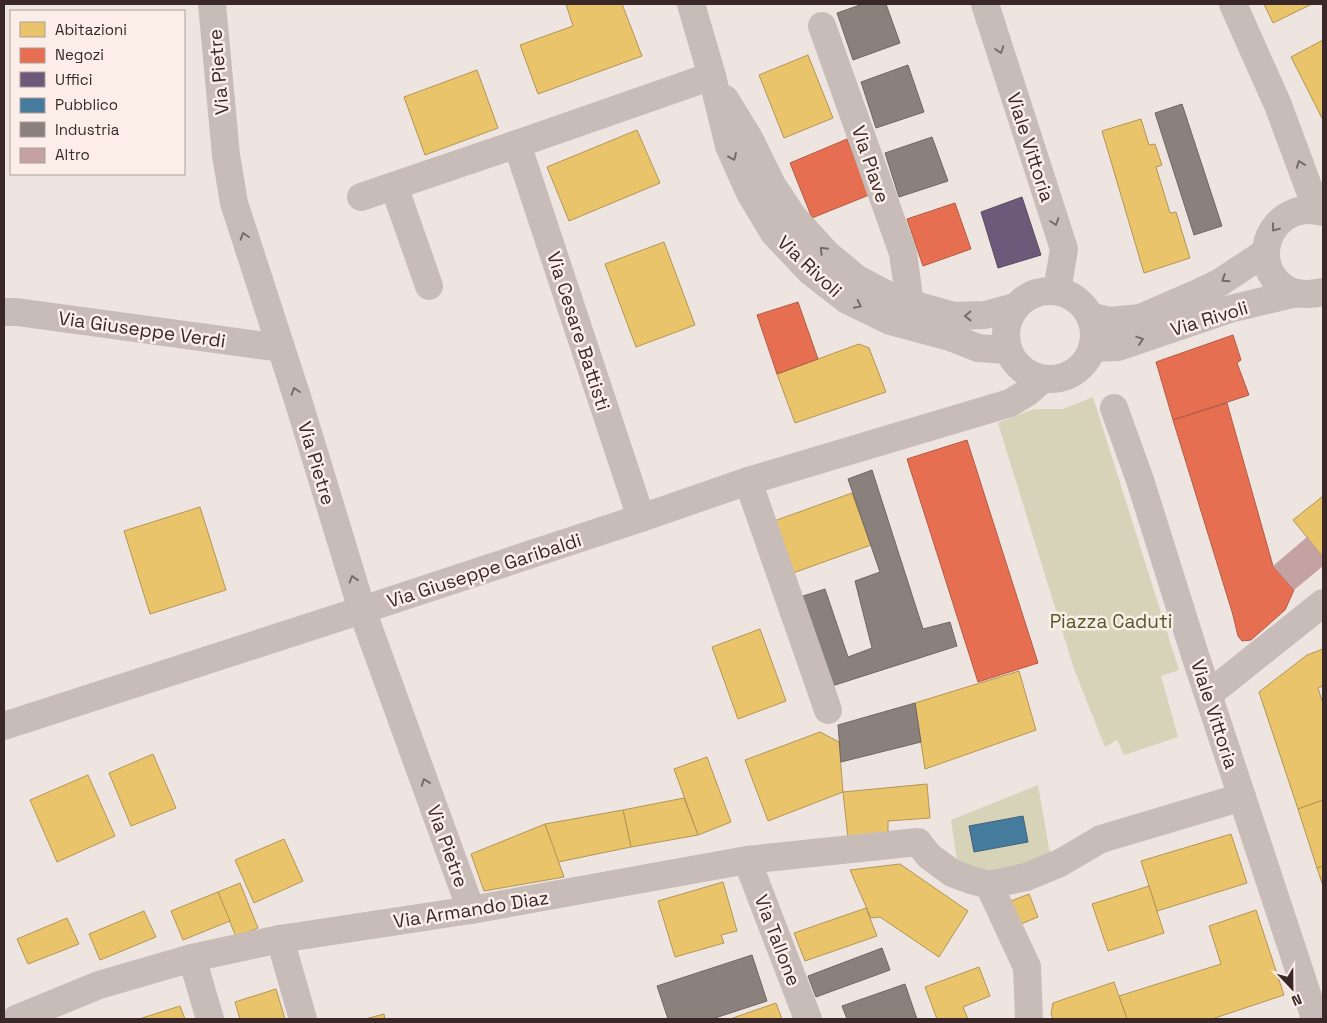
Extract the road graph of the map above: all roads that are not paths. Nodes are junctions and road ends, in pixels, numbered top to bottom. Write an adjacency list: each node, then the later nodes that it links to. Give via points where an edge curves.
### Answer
1 (212, 4): 19 (street, Via Pietre, one-way to 1, via 234,203 226,155)
2 (692, 4): 6 (street, Via Rivoli)
3 (985, 4): 13 (street, Viale Vittoria, one-way to 13, via 1064,249)
4 (1233, 4): 10 (street, one-way to 4)
5 (822, 26): 15 (street, Via Piave, via 902,253)
6 (712, 76): 7 (street); 15 (street, Via Rivoli, one-way to 6, via 856,278 827,254 794,218 772,185 749,138); 21 (street, Via Rivoli, one-way to 21, via 728,146 750,194 774,233 811,272 847,300 890,321 950,337)
7 (517, 144): 8 (street); 24 (street, Via Cesare Battisti)
8 (394, 186): 9 (street); 12 (street)
9 (361, 197)
10 (1320, 211): 11 (street, one-way to 11, via 1300,210 1285,216 1274,227)
11 (1266, 252): 14 (street, via 1268,267 1276,280 1286,289); 18 (street, Via Rivoli, one-way to 18, via 1218,283 1140,318 1109,321)
12 (429, 286)
13 (1057, 291): 16 (street, via 1038,292); 18 (street, via 1074,298)
14 (1310, 292): 20 (street, Via Rivoli, one-way to 14, via 1118,347 1230,309)
15 (910, 304): 16 (street, Via Rivoli, one-way to 15, via 985,315 954,316)
16 (1015, 307): 21 (street, via 1010,314 1005,339)
17 (4, 312): 19 (street, Via Giuseppe Verdi)
18 (1090, 316): 20 (street, via 1094,337)
19 (280, 348): 26 (street, Via Pietre, one-way to 19)
20 (1092, 348): 21 (street, via 1076,371 1056,379)
21 (1024, 366): 23 (street, Via Giuseppe Garibaldi, via 964,416)
22 (1114, 408): 27 (street, Viale Vittoria)
23 (748, 481): 24 (street, Via Giuseppe Garibaldi); 28 (street)
24 (641, 518): 26 (street, Via Giuseppe Garibaldi)
25 (1323, 603): 27 (street)
26 (362, 610): 29 (street, Via Giuseppe Garibaldi); 33 (street, Via Pietre, one-way to 26)
27 (1209, 694): 30 (street, Viale Vittoria)
28 (828, 710)
29 (4, 726)
30 (1242, 797): 32 (street, via 1101,839 1055,866 1026,877); 36 (street, Viale Vittoria)
31 (747, 860): 32 (street, Via Armando Diaz, via 918,842 929,856 952,872); 33 (street, Via Armando Diaz); 40 (street, Via Tallone)
32 (989, 885): 41 (street, via 1027,967)
33 (471, 910): 34 (street, Via Armando Diaz)
34 (280, 939): 35 (street, Via Armando Diaz); 39 (street)
35 (192, 958): 37 (street, Via Armando Diaz, via 99,985); 38 (street)
36 (1311, 1015)
37 (16, 1019)
38 (210, 1019)
39 (303, 1019)
40 (808, 1019)
41 (1030, 1019)

